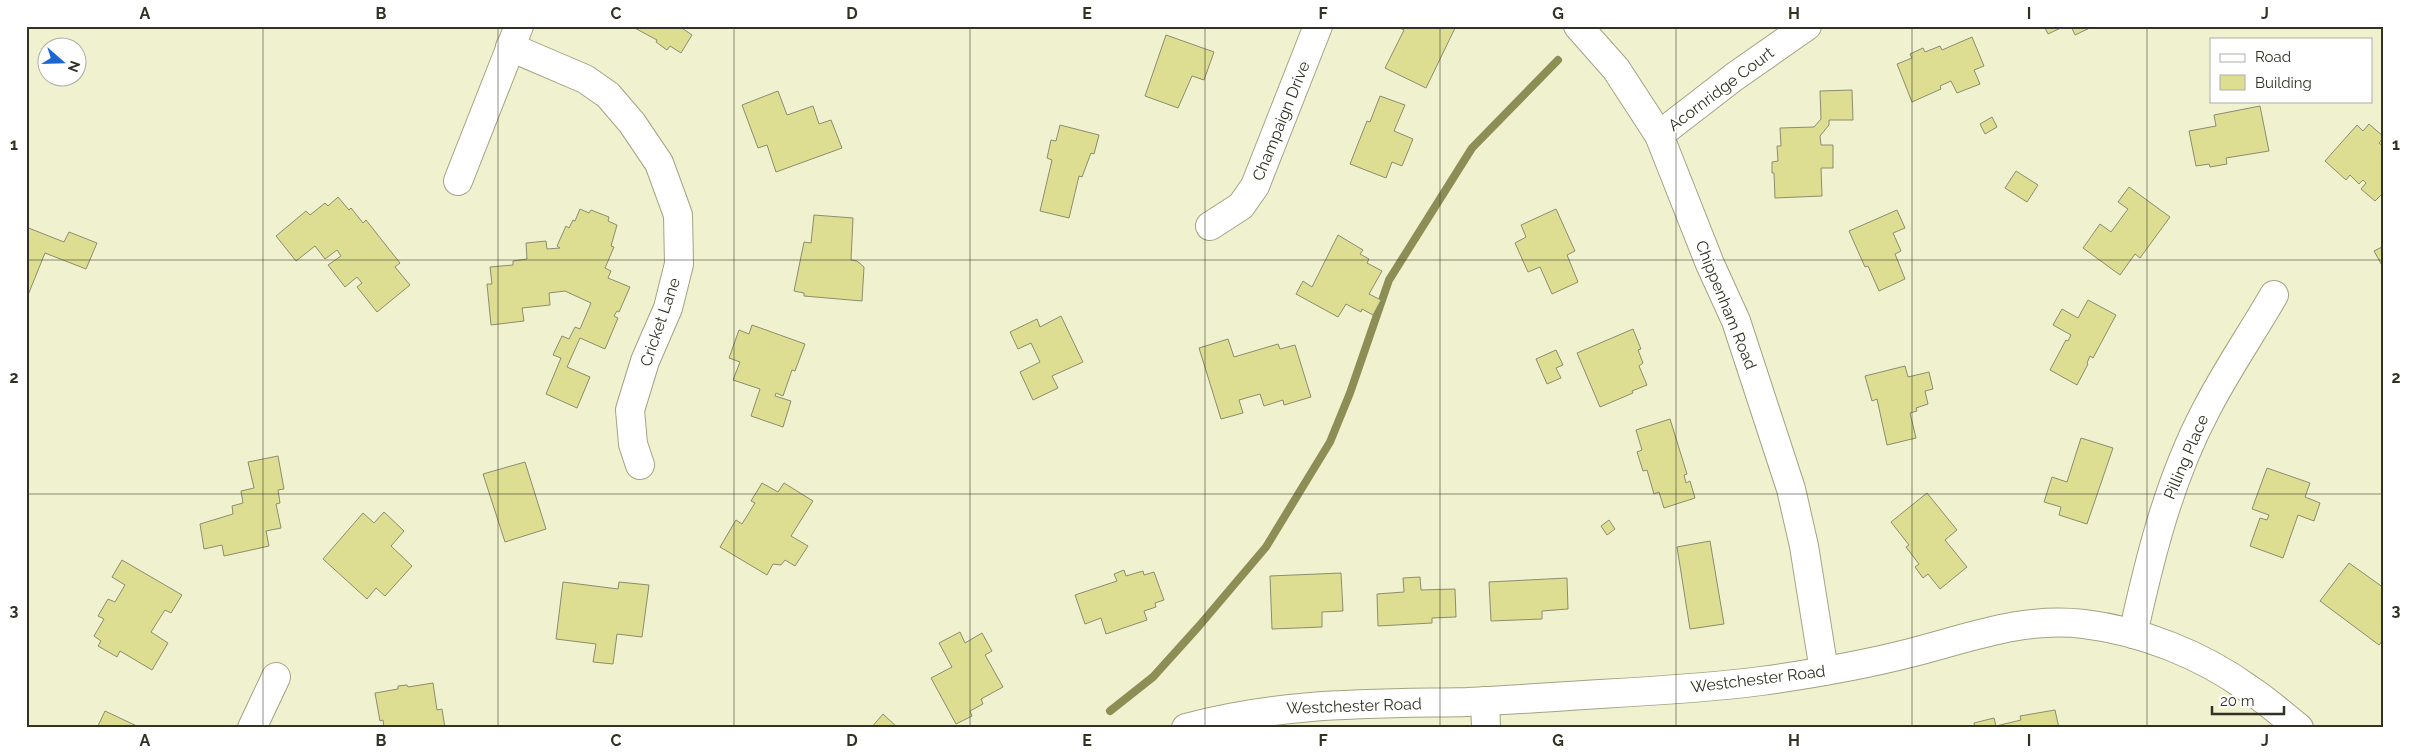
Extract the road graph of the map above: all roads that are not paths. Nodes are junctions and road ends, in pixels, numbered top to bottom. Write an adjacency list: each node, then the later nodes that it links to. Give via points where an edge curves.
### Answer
1 (1318, 26): 7 (street, Champaign Drive, via 1255,186 1241,206)
2 (1578, 26): 5 (street, Chippenham Road, via 1616,69)
3 (1807, 26): 5 (street, Acornridge Court, via 1734,77)
4 (515, 37): 6 (street); 9 (street, Cricket Lane, via 608,94 659,163 678,215 679,264 668,308 645,361 630,410 633,444)
5 (1660, 135): 11 (street, Chippenham Road, via 1710,264 1736,321 1791,489 1804,546)
6 (458, 181)
7 (1210, 226)
8 (2274, 295): 10 (street, Pilling Place, via 2206,410 2181,465 2163,514)
9 (640, 465)
10 (2133, 634): 11 (street, Westchester Road, via 2086,624 2017,624); 17 (street, Westchester Road, via 2209,664 2249,688)
11 (1824, 671): 13 (street, Westchester Road, via 1663,690)
12 (276, 677): 14 (street)
13 (1486, 701): 15 (street, Westchester Road, via 1303,706 1225,717); 16 (street)
14 (252, 728)
15 (1186, 728)
16 (1486, 728)
17 (2299, 728)

